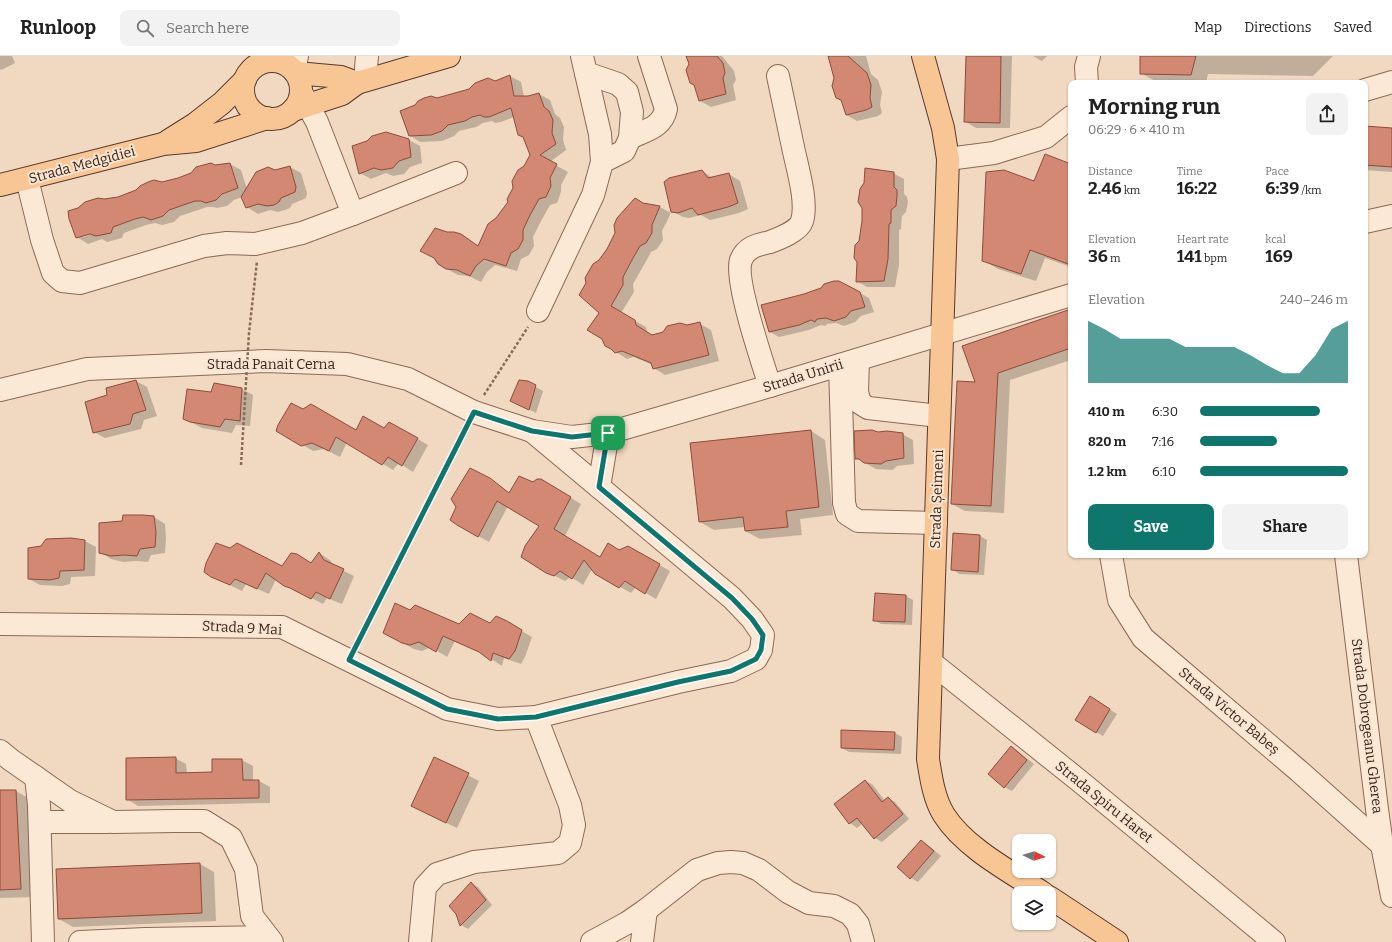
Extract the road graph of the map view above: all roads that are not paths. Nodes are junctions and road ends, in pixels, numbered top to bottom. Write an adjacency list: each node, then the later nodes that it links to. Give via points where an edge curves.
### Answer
1 (367, 56): 11 (street)
2 (449, 56): 11 (main road)
3 (923, 56): 20 (main road, Strada Șeimeni, via 943,128)
4 (1089, 56): 10 (street)
5 (264, 59): 9 (main road, via 249,72); 13 (main road, via 288,65)
6 (584, 64): 15 (street); 21 (street, via 600,134)
7 (652, 66): 15 (street); 18 (street, via 666,109 664,117 659,124)
8 (778, 76): 32 (street, via 801,182 804,212 801,224 792,232 756,245 746,251 740,261 744,298)
9 (245, 80): 16 (main road, via 243,88 247,104 259,116); 19 (main road, Strada Medgidiei, via 222,104)
10 (1087, 80)
11 (361, 82): 13 (main road, via 341,77); 13 (main road, via 342,94)
12 (1392, 82): 14 (street)
13 (298, 84): 16 (main road, via 281,117); 25 (street)
14 (1368, 89)
15 (627, 92): 18 (street, via 632,112)
16 (267, 118): 19 (main road, Strada Medgidiei, via 196,141)
17 (1068, 119): 20 (street, via 1046,137 994,153)
18 (630, 138): 21 (street, via 624,151)
19 (163, 144): 23 (main road, Strada Medgidiei)
20 (948, 159): 30 (main road, Strada Șeimeni)
21 (602, 162): 29 (street, via 593,195)
22 (456, 173): 25 (street)
23 (27, 179): 24 (main road, Strada Medgidiei); 25 (street, via 53,273 62,281 80,283 204,246 227,243 255,244 302,232)
24 (0, 186)
25 (353, 214)
26 (1392, 216): 27 (street)
27 (1368, 221)
28 (1068, 296): 30 (street, Strada Unirii)
29 (538, 311)
30 (942, 334): 31 (street, Strada Unirii); 34 (main road, Strada Șeimeni)
31 (849, 362): 32 (street, Strada Unirii); 34 (street, via 860,403 868,408); 38 (street, via 844,503 847,514 858,520)
32 (770, 386): 36 (street, Strada Unirii)
33 (0, 390): 35 (street, Strada Panait Cerna, via 87,369 266,361 347,364 408,379 474,412)
34 (939, 416): 38 (main road, Strada Șeimeni)
35 (532, 431): 36 (street, Strada Unirii, via 572,437); 37 (street, Strada 9 Mai)
36 (608, 433): 37 (street)
37 (599, 487): 43 (street, Strada 9 Mai, via 732,598 763,635 761,650 756,659 731,671)
38 (936, 523): 42 (main road, Strada Șeimeni)
39 (1112, 558): 48 (street, Strada Victor Babeș, via 1119,600 1143,638)
40 (1346, 558): 48 (street, Strada Dobrogeanu Gherea)
41 (0, 624): 43 (street, Strada 9 Mai, via 282,627 447,709 498,719)
42 (932, 663): 49 (main road, Strada Șeimeni, via 928,760 933,788 944,814 960,836); 61 (street, Strada Spiru Haret)
43 (536, 717): 58 (street, via 570,805 574,825 570,843 558,854 474,862 437,874 425,887)
44 (0, 751): 45 (street)
45 (36, 777): 46 (street); 47 (street, via 70,801)
46 (40, 822): 47 (street); 56 (street)
47 (113, 822): 54 (street, via 204,821 231,838 246,869 252,916)
48 (1382, 845): 50 (street, Strada Dobrogeanu Gherea)
49 (1032, 886)
50 (1392, 896)
51 (1056, 902): 55 (main road)
52 (646, 910): 53 (street, via 697,870 731,862 743,863 759,870 788,892 809,903 834,906 850,914); 59 (street); 60 (street)
53 (860, 933)
54 (270, 939): 57 (street, via 145,938)
55 (1113, 941)
56 (43, 942)
57 (80, 942)
58 (420, 942)
59 (592, 942)
60 (642, 942)
61 (1274, 942)

